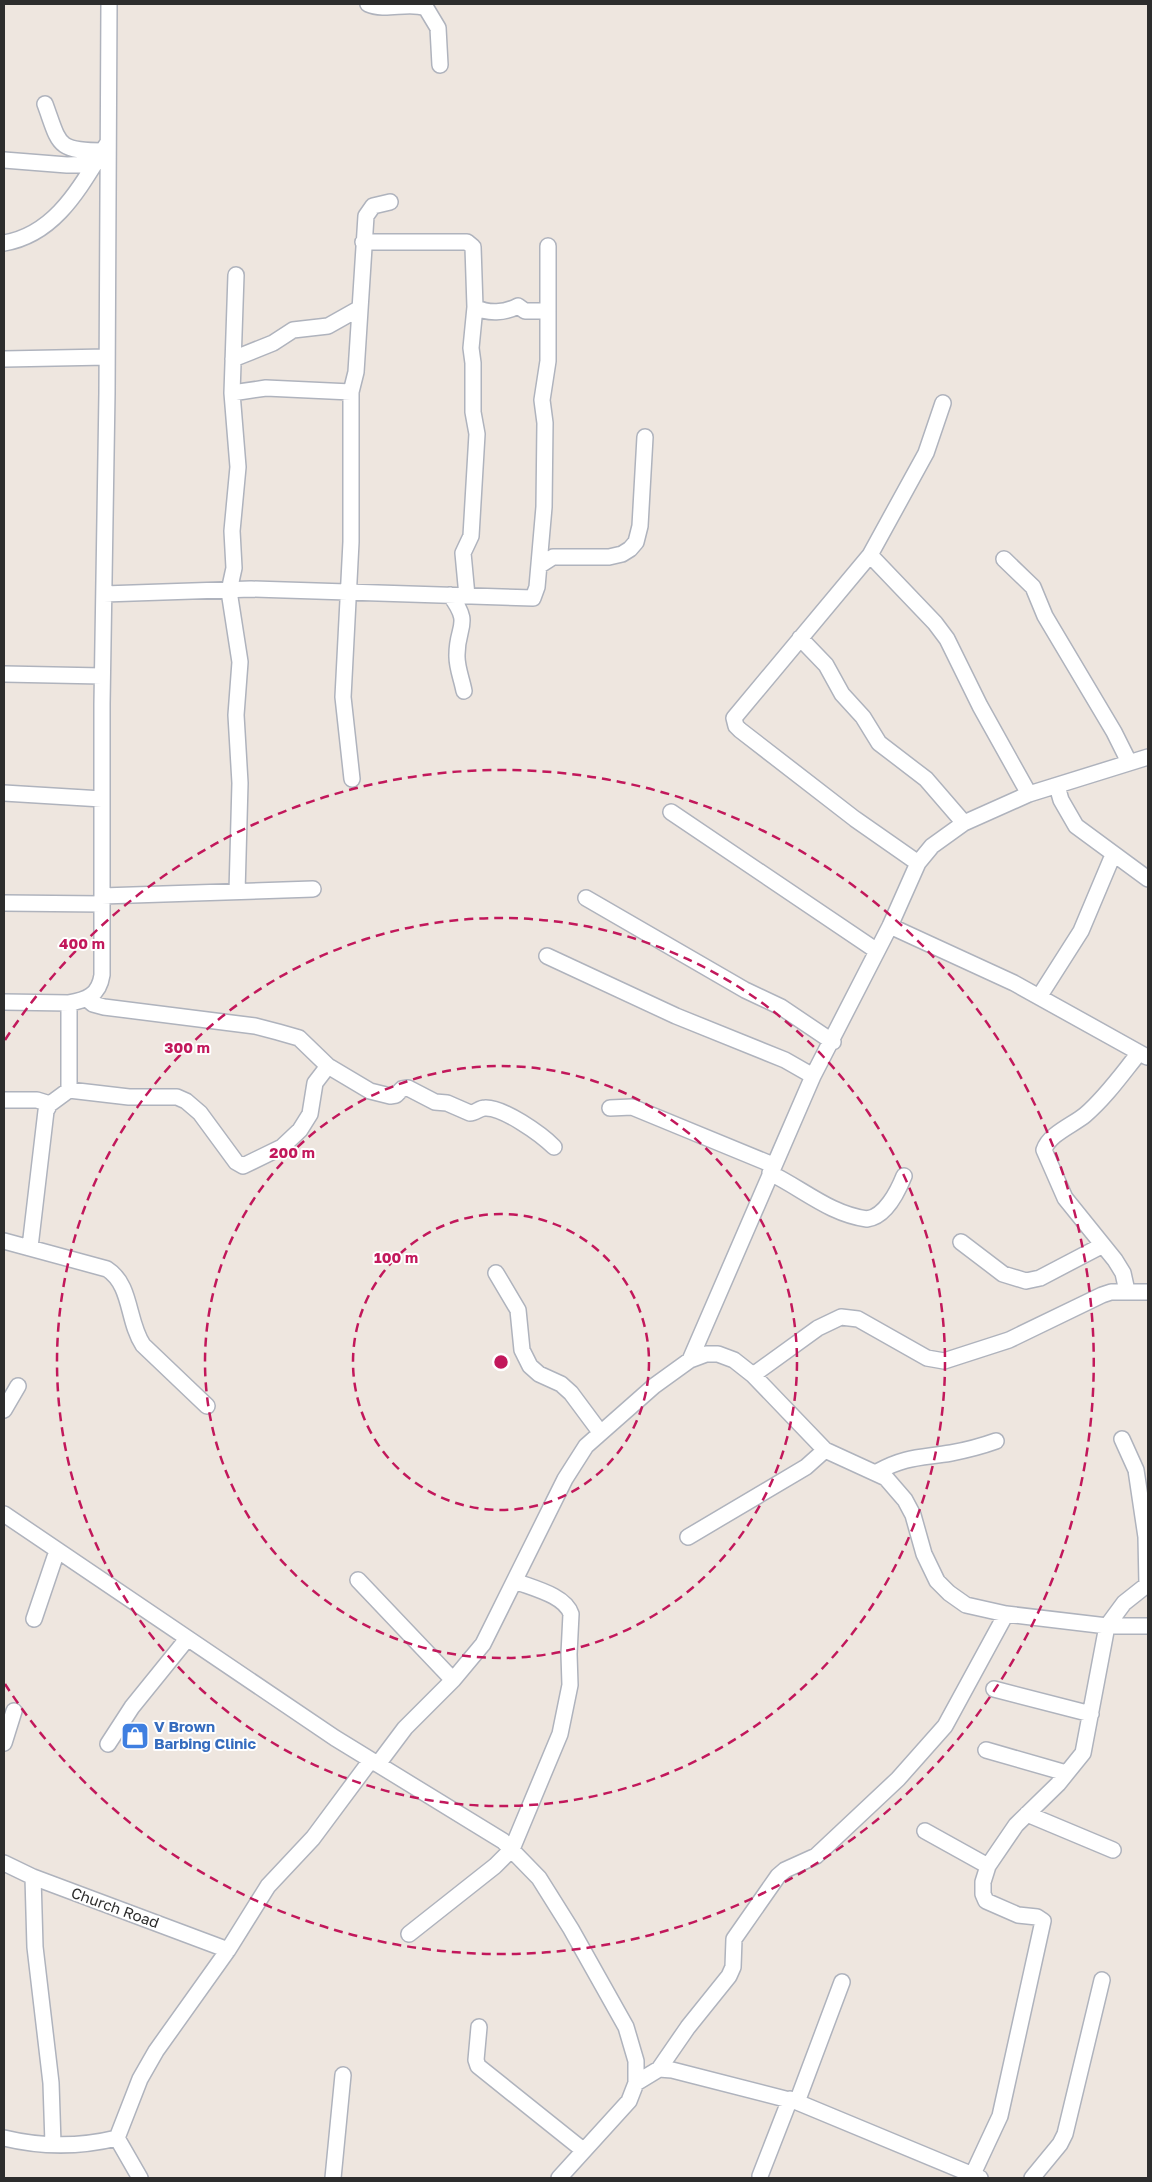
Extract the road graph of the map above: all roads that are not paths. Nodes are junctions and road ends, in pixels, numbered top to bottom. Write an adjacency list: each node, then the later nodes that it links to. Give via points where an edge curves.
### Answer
1 (109, 4): 5 (street)
2 (368, 4): 3 (street, via 426,8 438,28)
3 (440, 65)
4 (45, 104): 5 (street, via 59,141 67,148)
5 (105, 147): 7 (street); 16 (street)
6 (4, 160): 7 (street)
7 (95, 164): 10 (street, via 73,199 52,220 15,241)
8 (390, 202): 9 (street, via 369,209)
9 (363, 242): 13 (street, via 470,243 474,253); 14 (street)
10 (4, 243)
11 (548, 246): 15 (street)
12 (236, 275): 18 (street)
13 (475, 307): 15 (street, via 487,312 518,306 525,311); 30 (street, via 471,348 477,434 471,536 463,553)
14 (360, 308): 18 (street, via 328,326 293,330 273,343); 19 (street, via 356,372)
15 (548, 311): 25 (street, via 548,361 542,400 545,423 544,507)
16 (107, 357): 17 (street); 28 (street)
17 (4, 359)
18 (233, 359): 20 (street)
19 (351, 392): 20 (street, via 266,388); 26 (street)
20 (232, 393): 27 (street, via 238,468 232,531 234,568)
21 (944, 403): 23 (street, via 926,453)
22 (645, 437): 25 (street, via 640,526 636,542 622,554 553,557)
23 (870, 555): 31 (street); 39 (street, via 935,622 947,639)
24 (1004, 559): 35 (street, via 1033,587 1045,616 1118,738)
25 (539, 566): 30 (street, via 533,598)
26 (349, 590): 27 (street); 29 (street); 36 (street, via 343,697)
27 (229, 591): 28 (street); 47 (street, via 240,656 236,699 240,783)
28 (104, 594): 33 (street)
29 (450, 595): 30 (street); 34 (street, via 463,618 457,657)
30 (467, 596)
31 (800, 638): 42 (street, via 826,665 842,694 863,717 879,743 926,779); 44 (street, via 735,714 736,726 855,819)
32 (4, 674): 33 (street)
33 (102, 676): 40 (street)
34 (464, 691)
35 (1141, 761): 37 (street)
36 (352, 779)
37 (1057, 786): 39 (street); 43 (street, via 1076,826)
38 (4, 793): 40 (street)
39 (1028, 794): 42 (street)
40 (102, 799): 49 (street)
41 (671, 812): 52 (street)
42 (964, 823): 44 (street, via 932,846)
43 (1113, 855): 45 (street); 54 (street, via 1081,931)
44 (918, 863): 51 (street)
45 (1148, 879)
46 (313, 889): 47 (street)
47 (237, 892): 49 (street)
48 (586, 898): 58 (street, via 738,986 781,1007)
49 (102, 900): 50 (street); 55 (street, via 100,985)
50 (4, 903)
51 (890, 926): 52 (street); 54 (street)
52 (878, 951): 58 (street)
53 (547, 956): 61 (street, via 676,1016 785,1060)
54 (1039, 997): 59 (street)
55 (88, 999): 57 (street); 60 (street, via 104,1007 255,1026 278,1032 299,1038)
56 (4, 1002): 57 (street)
57 (69, 1003): 62 (street)
58 (833, 1042): 61 (street)
59 (1144, 1056): 71 (street, via 1085,1115 1048,1142 1044,1150 1065,1198)
60 (328, 1066): 62 (street, via 315,1083 310,1114 300,1130 282,1147 244,1166 236,1162 200,1113 177,1097 129,1097); 66 (street, via 380,1095 396,1095 405,1088 470,1113 492,1109 541,1134)
61 (813, 1076): 67 (street)
62 (69, 1090): 64 (street)
63 (4, 1100): 64 (street, via 37,1100)
64 (50, 1104): 72 (street, via 46,1112)
65 (610, 1108): 67 (street, via 632,1107)
66 (554, 1147)
67 (772, 1169): 68 (street, via 815,1201 867,1219 874,1218 885,1208); 76 (street)
68 (904, 1176)
69 (4, 1240): 72 (street)
70 (961, 1242): 71 (street, via 1003,1274 1026,1281 1040,1278)
71 (1103, 1245): 74 (street, via 1123,1273)
72 (30, 1247): 79 (street, via 115,1274 121,1281 136,1334)
73 (496, 1273): 81 (street, via 518,1310 522,1350 530,1366 571,1393)
74 (1127, 1291): 75 (street); 77 (street, via 1102,1295 1009,1340 944,1361 927,1358 858,1319 841,1318 818,1328)
75 (1148, 1292)
76 (690, 1360): 77 (street, via 706,1354 718,1354 734,1360); 81 (street)
77 (754, 1375): 84 (street)
78 (18, 1386): 80 (street)
79 (207, 1406)
80 (4, 1410)
81 (600, 1432): 90 (street, via 586,1446 565,1479)
82 (1122, 1439): 91 (street, via 1136,1470 1146,1537)
83 (996, 1441): 85 (street, via 951,1453 909,1458 894,1462)
84 (825, 1450): 85 (street); 87 (street, via 806,1467)
85 (878, 1472): 92 (street, via 895,1486 905,1500 913,1515 924,1554 942,1588 966,1605)
86 (4, 1514): 88 (street)
87 (688, 1537)
88 (57, 1551): 93 (street); 96 (street)
89 (358, 1580): 97 (street)
90 (515, 1581): 97 (street, via 482,1644); 108 (street, via 559,1600 569,1608 570,1685 560,1734)
91 (1147, 1584): 94 (street, via 1124,1603)
92 (1006, 1614): 94 (street); 118 (street, via 940,1732 898,1779 816,1856 778,1876 734,1939 730,1976)
93 (34, 1619)
94 (1107, 1626): 95 (street); 100 (street)
95 (1148, 1626)
96 (187, 1639): 102 (street, via 132,1706); 104 (street)
97 (453, 1680): 104 (street)
98 (994, 1689): 100 (street)
99 (14, 1711): 101 (street)
100 (1091, 1714): 105 (street, via 1083,1753)
101 (4, 1743)
102 (108, 1744)
103 (986, 1750): 105 (street)
104 (374, 1762): 108 (street); 114 (street, via 313,1838 268,1886)
105 (1066, 1774): 106 (street)
106 (1027, 1814): 109 (street); 111 (street)
107 (925, 1831): 111 (street)
108 (512, 1849): 113 (street); 120 (street, via 538,1878 571,1928 626,2028 636,2061)
109 (1113, 1850)
110 (4, 1863): 112 (street, Church Road)
111 (988, 1866): 127 (street, via 982,1888 986,1901 1018,1916 1037,1917 1043,1921 1000,2116)
112 (33, 1877): 114 (street, Church Road); 124 (street, via 34,1938 51,2083)
113 (409, 1934)
114 (228, 1950): 123 (street, via 156,2050 140,2078)
115 (1102, 1980): 131 (street, via 1065,2134)
116 (842, 1982): 121 (street)
117 (479, 2027): 125 (street, via 478,2066)
118 (659, 2069): 120 (street); 121 (street)
119 (344, 2075): 129 (street)
120 (636, 2083): 125 (street, via 629,2101)
121 (793, 2101): 126 (street); 127 (street)
122 (4, 2138): 124 (street)
123 (117, 2138): 124 (street); 128 (street)
124 (53, 2144)
125 (583, 2150): 130 (street)
126 (760, 2176)
127 (976, 2177)
128 (140, 2178)
129 (332, 2178)
130 (559, 2178)
131 (1032, 2178)

